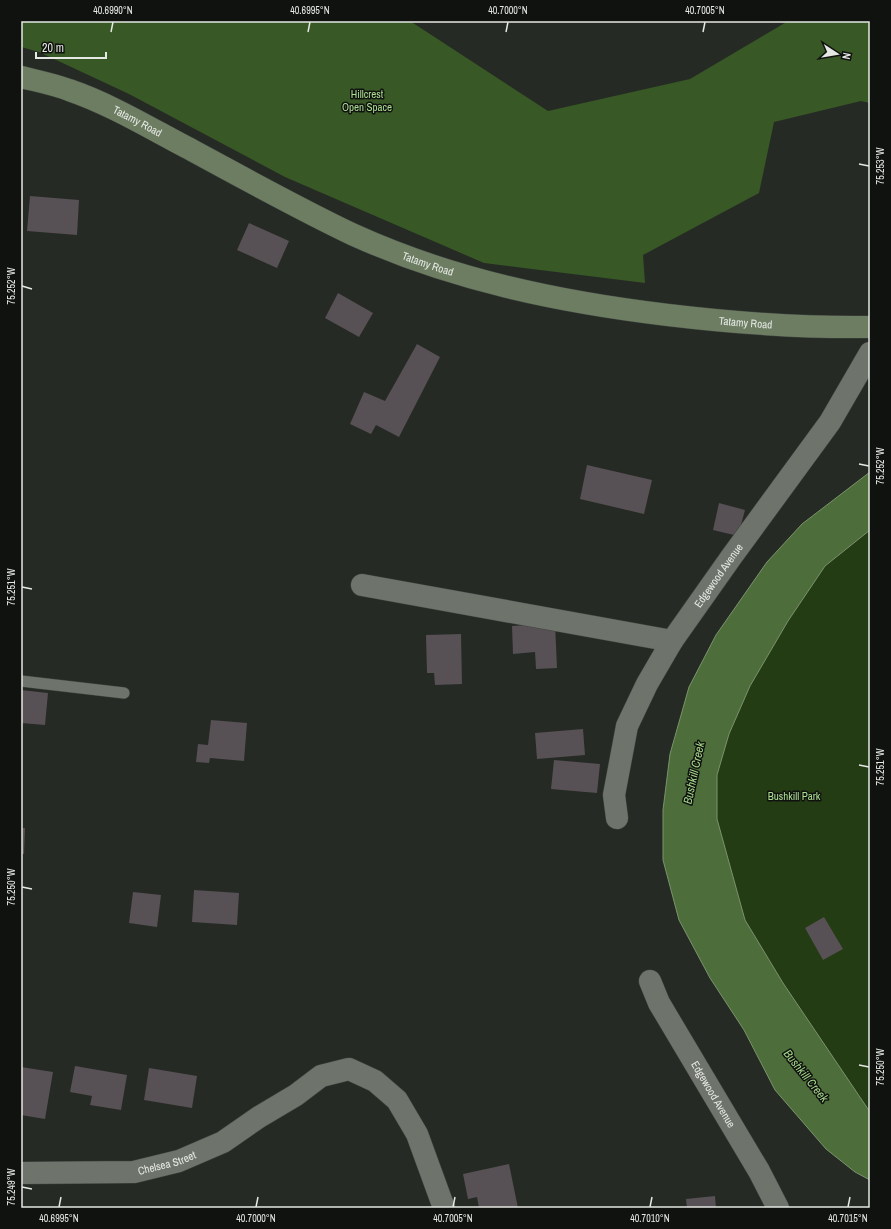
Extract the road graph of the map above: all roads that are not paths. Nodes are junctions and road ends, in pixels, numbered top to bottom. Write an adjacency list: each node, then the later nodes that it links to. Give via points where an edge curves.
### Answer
1 (21, 77): 2 (main road, Tatamy Road, via 70,90 120,112 357,236 424,263 476,279 549,297 652,313 755,323)
2 (870, 327)
3 (870, 353): 5 (street, Edgewood Avenue, via 830,422)
4 (362, 585): 5 (street)
5 (672, 641): 8 (street, Edgewood Avenue, via 627,726 614,795)
6 (21, 682): 7 (lane)
7 (124, 693)
8 (617, 818)
9 (650, 981): 12 (street, Edgewood Avenue, via 659,1003 759,1171)
10 (21, 1173): 11 (street, Chelsea Street, via 134,1172 179,1161 224,1142 322,1076 349,1069 375,1081 397,1100 417,1134)
11 (444, 1208)
12 (778, 1208)

